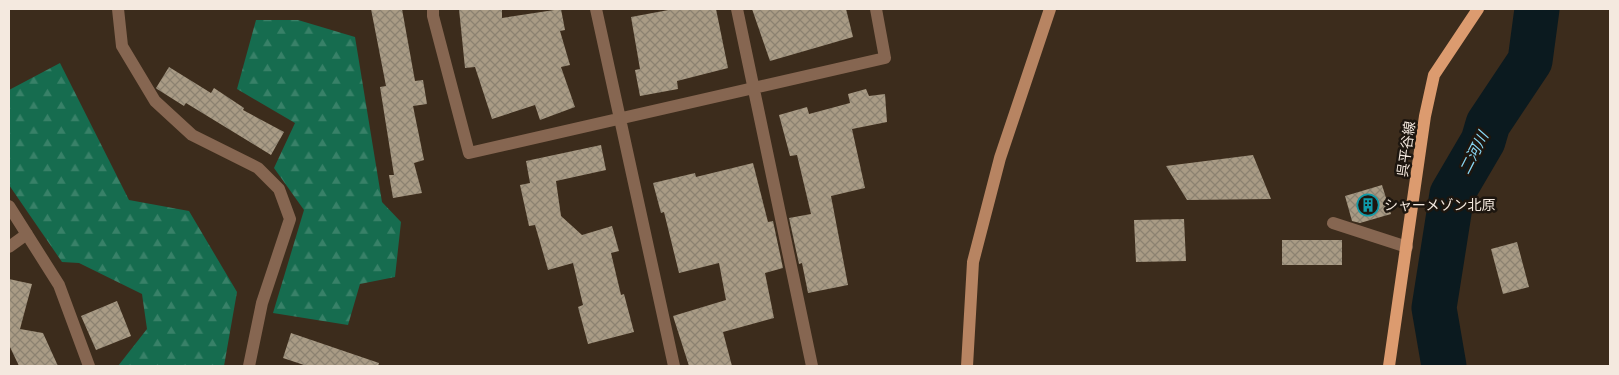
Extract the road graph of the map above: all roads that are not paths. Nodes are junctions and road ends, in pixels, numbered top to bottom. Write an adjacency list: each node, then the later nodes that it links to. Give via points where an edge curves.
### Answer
1 (118, 9): 16 (street, via 122,46 155,100 192,135 258,168 279,190 290,219 262,303)
2 (433, 9): 9 (street, via 469,153)
3 (596, 9): 9 (street)
4 (737, 9): 8 (street)
5 (876, 9): 8 (street, via 885,58)
6 (1050, 9): 19 (street, via 1000,158 973,262)
7 (1478, 9): 14 (main road, 呉平谷線, via 1434,75 1425,116)
8 (753, 88): 9 (street); 18 (street)
9 (619, 119): 17 (street)
10 (9, 206): 12 (street)
11 (1334, 223): 14 (street)
12 (27, 234): 13 (street); 15 (street, via 59,285)
13 (9, 247)
14 (1408, 247): 20 (main road, 呉平谷線)
15 (89, 366)
16 (249, 366)
17 (674, 366)
18 (812, 366)
19 (967, 366)
20 (1389, 366)

